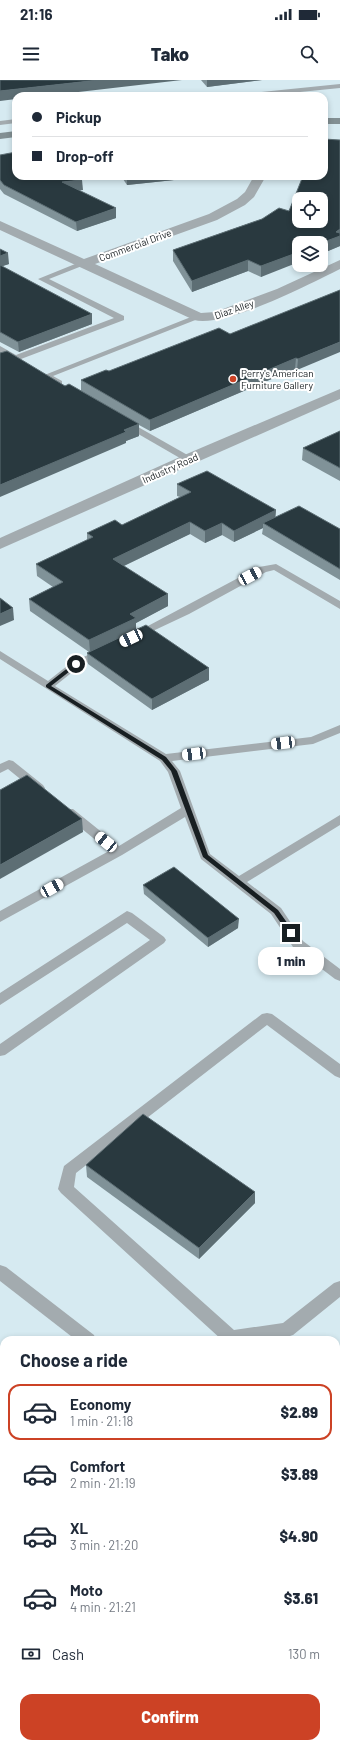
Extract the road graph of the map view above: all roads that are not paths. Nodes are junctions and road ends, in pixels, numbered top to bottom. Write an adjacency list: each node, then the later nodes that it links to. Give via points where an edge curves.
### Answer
1 (340, 86): 2 (lane)
2 (280, 92)
3 (328, 121): 4 (street)
4 (340, 121)
5 (12, 122): 6 (lane)
6 (0, 123)
7 (12, 134): 8 (street)
8 (0, 136)
9 (258, 180): 11 (street, Commercial Drive, via 250,194 241,202 213,217)
10 (0, 225): 11 (street, Commercial Drive)
11 (83, 264): 13 (street, Diaz Alley); 15 (lane, via 42,279 122,318)
12 (340, 264): 13 (street, Diaz Alley, via 282,292 217,316)
13 (198, 317): 18 (lane)
14 (0, 350): 15 (lane)
15 (15, 358): 16 (lane)
16 (26, 365)
17 (36, 370): 18 (lane)
18 (46, 376): 19 (lane)
19 (66, 388)
20 (340, 394): 22 (street, Industry Road)
21 (114, 416): 22 (lane)
22 (188, 459): 24 (street, Industry Road)
23 (0, 526): 24 (street)
24 (16, 537): 25 (street, Industry Road)
25 (0, 544)
26 (340, 606): 28 (lane, via 276,568 263,570 186,612 76,664)
27 (0, 654): 28 (lane)
28 (48, 686): 30 (lane)
29 (340, 730): 30 (lane, via 313,740)
30 (164, 758): 34 (lane, via 174,771)
31 (0, 769): 32 (lane, via 9,764)
32 (46, 793)
33 (58, 803): 36 (lane)
34 (188, 809): 36 (lane); 37 (lane, via 205,856)
35 (340, 819): 37 (lane)
36 (118, 852): 38 (lane)
37 (238, 882): 39 (lane, via 276,911 298,944)
38 (0, 917)
39 (340, 976)
40 (0, 1000): 41 (lane, via 126,916 159,940)
41 (0, 1051)
42 (340, 1072): 46 (lane, via 267,1018 69,1170 66,1189)
43 (0, 1272): 45 (lane)
44 (340, 1288): 47 (lane, via 287,1330)
45 (83, 1336)
46 (229, 1336)
47 (245, 1336)

